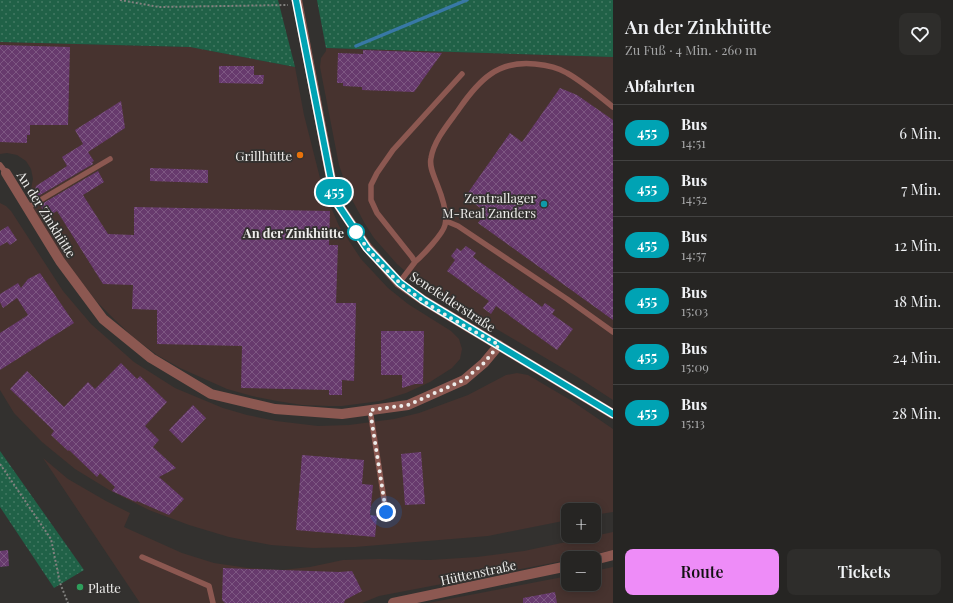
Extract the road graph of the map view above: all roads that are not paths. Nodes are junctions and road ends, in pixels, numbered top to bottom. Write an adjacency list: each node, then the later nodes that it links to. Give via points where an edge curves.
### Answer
1 (297, 3): 9 (street, Senefelderstraße, via 335,200 367,248)
2 (462, 74): 8 (lane, via 393,150 371,185 370,196 375,209)
3 (613, 107): 7 (lane, via 566,72 550,65 511,64 500,68 468,96 434,147 430,159 431,170 442,197)
4 (110, 159): 6 (lane)
5 (3, 169): 6 (street, An der Zinkhütte)
6 (27, 208): 12 (street, An der Zinkhütte, via 60,261 103,319 151,358 211,394 275,409 342,414)
7 (446, 221): 8 (lane, via 444,230); 10 (lane, via 458,226)
8 (415, 262): 9 (lane)
9 (400, 283): 11 (street, Senefelderstraße, via 423,300)
10 (613, 332)
11 (499, 345): 12 (street, An der Zinkhütte, via 484,363 464,380 408,405); 13 (street, Senefelderstraße)
12 (370, 410): 14 (lane)
13 (613, 414)
14 (386, 512)
15 (613, 555): 17 (street)
16 (142, 557): 19 (lane, via 209,586)
17 (601, 558)
18 (561, 567): 20 (street, Hüttenstraße)
19 (213, 603)
20 (393, 603)

